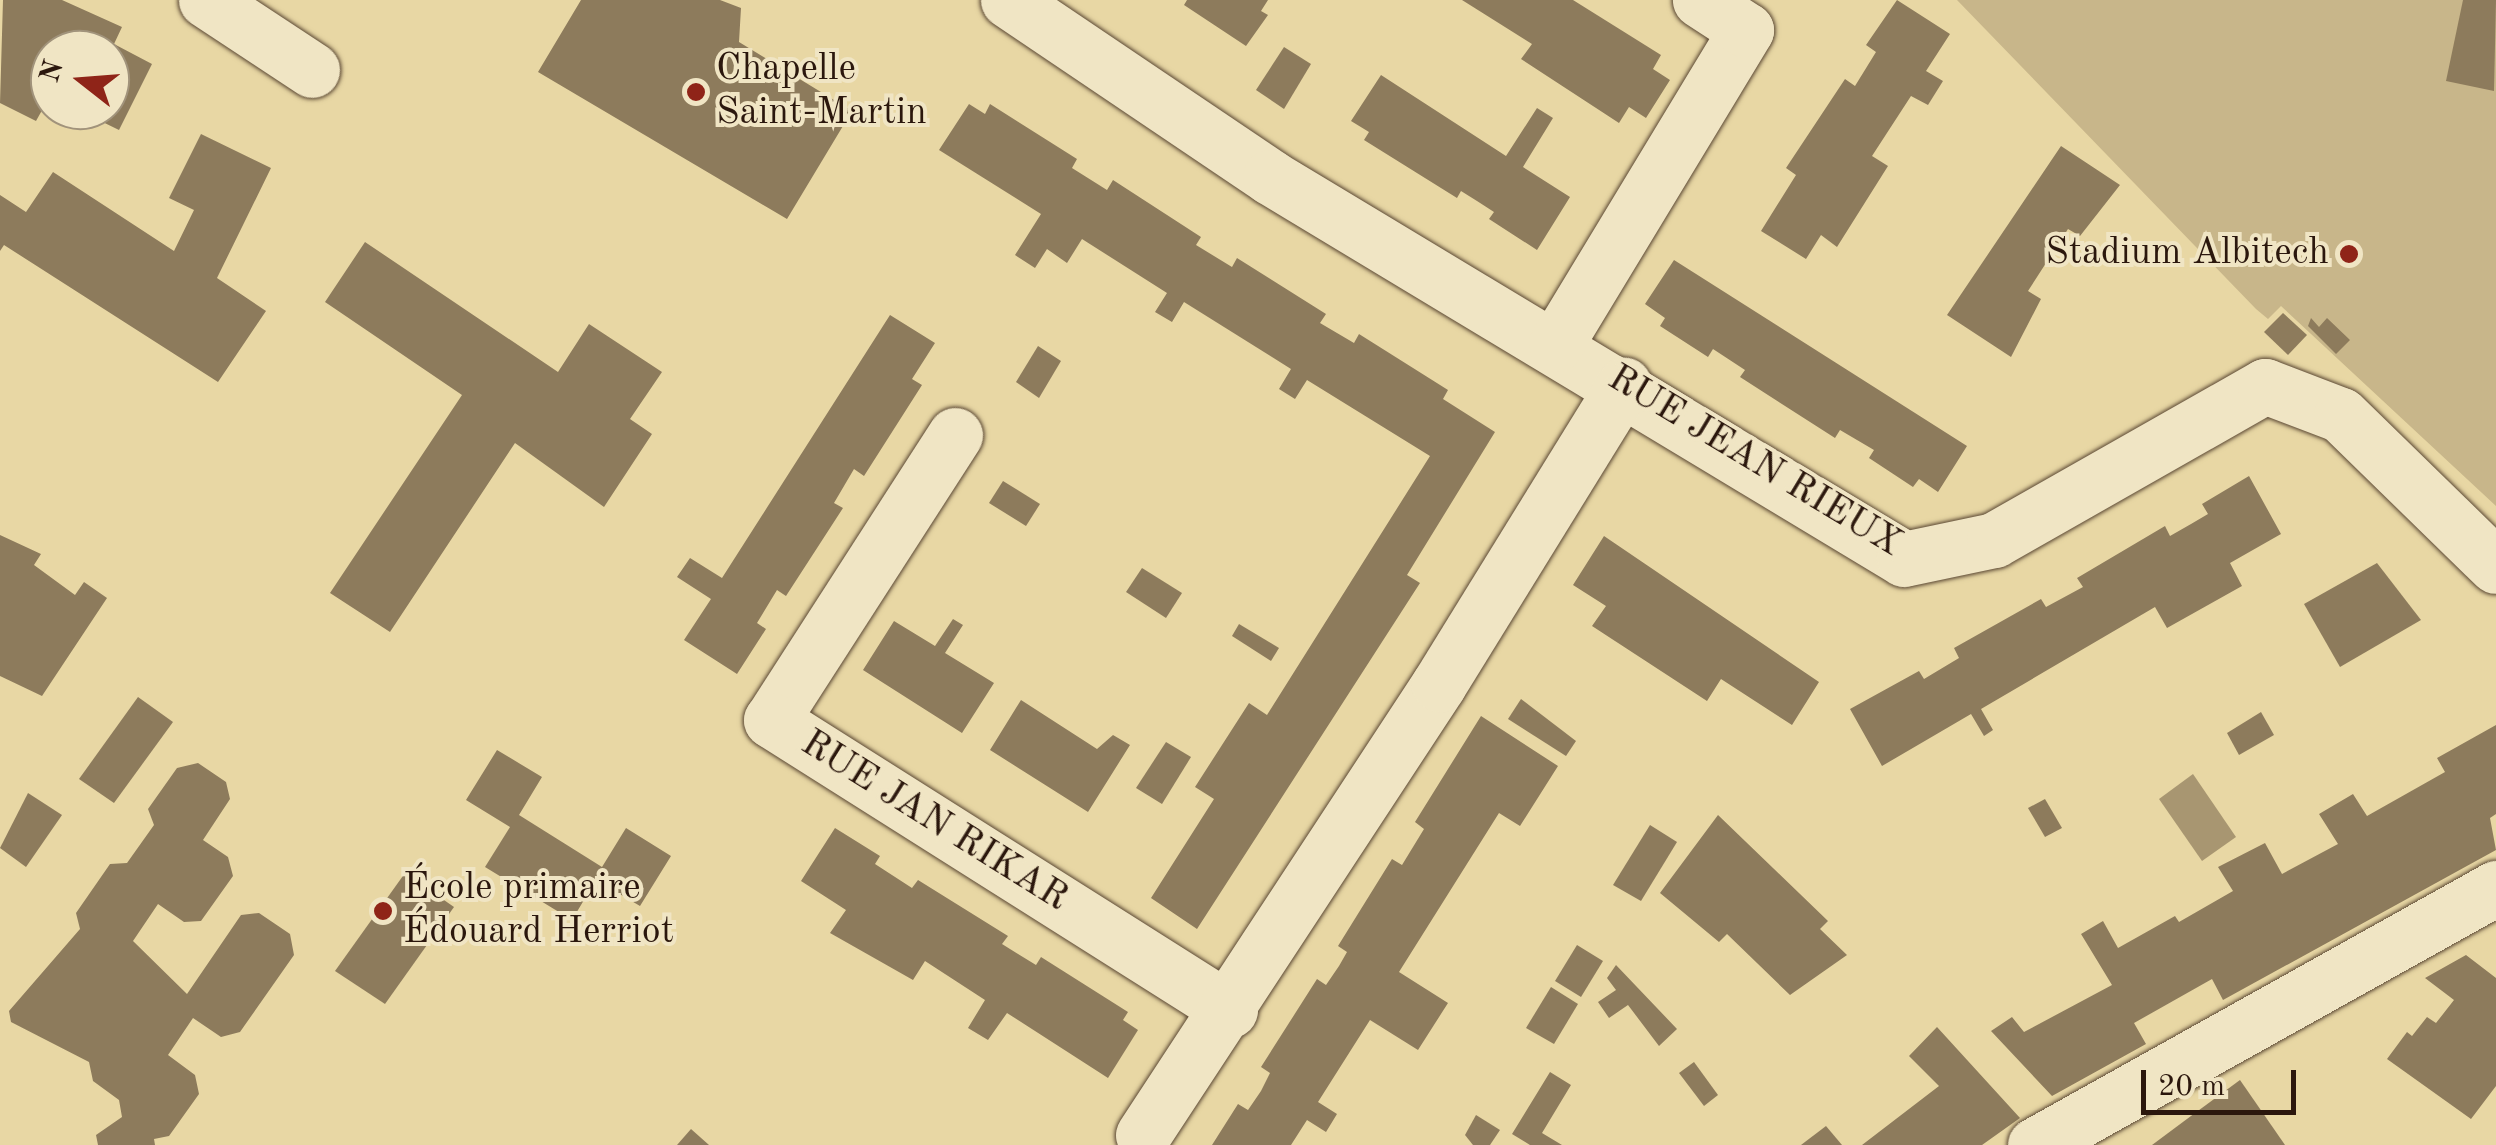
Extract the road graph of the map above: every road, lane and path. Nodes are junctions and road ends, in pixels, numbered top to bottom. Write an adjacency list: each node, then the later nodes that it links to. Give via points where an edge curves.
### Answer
1 (206, 0): 4 (street)
2 (1008, 0): 5 (street, RUE JEAN RIEUX, via 1270,177)
3 (1700, 0): 5 (street, via 1746,30)
4 (312, 70)
5 (1556, 344): 6 (street, RUE JEAN RIEUX)
6 (1624, 385): 8 (street, RUE JEAN RIEUX, via 1904,559 1994,540 2265,386 2341,416); 10 (street)
7 (954, 435): 10 (street, RUE JAN RIKAR, via 771,720)
8 (2496, 566)
9 (2496, 888): 12 (street)
10 (1230, 1010): 11 (street)
11 (1142, 1136)
12 (2034, 1145)

